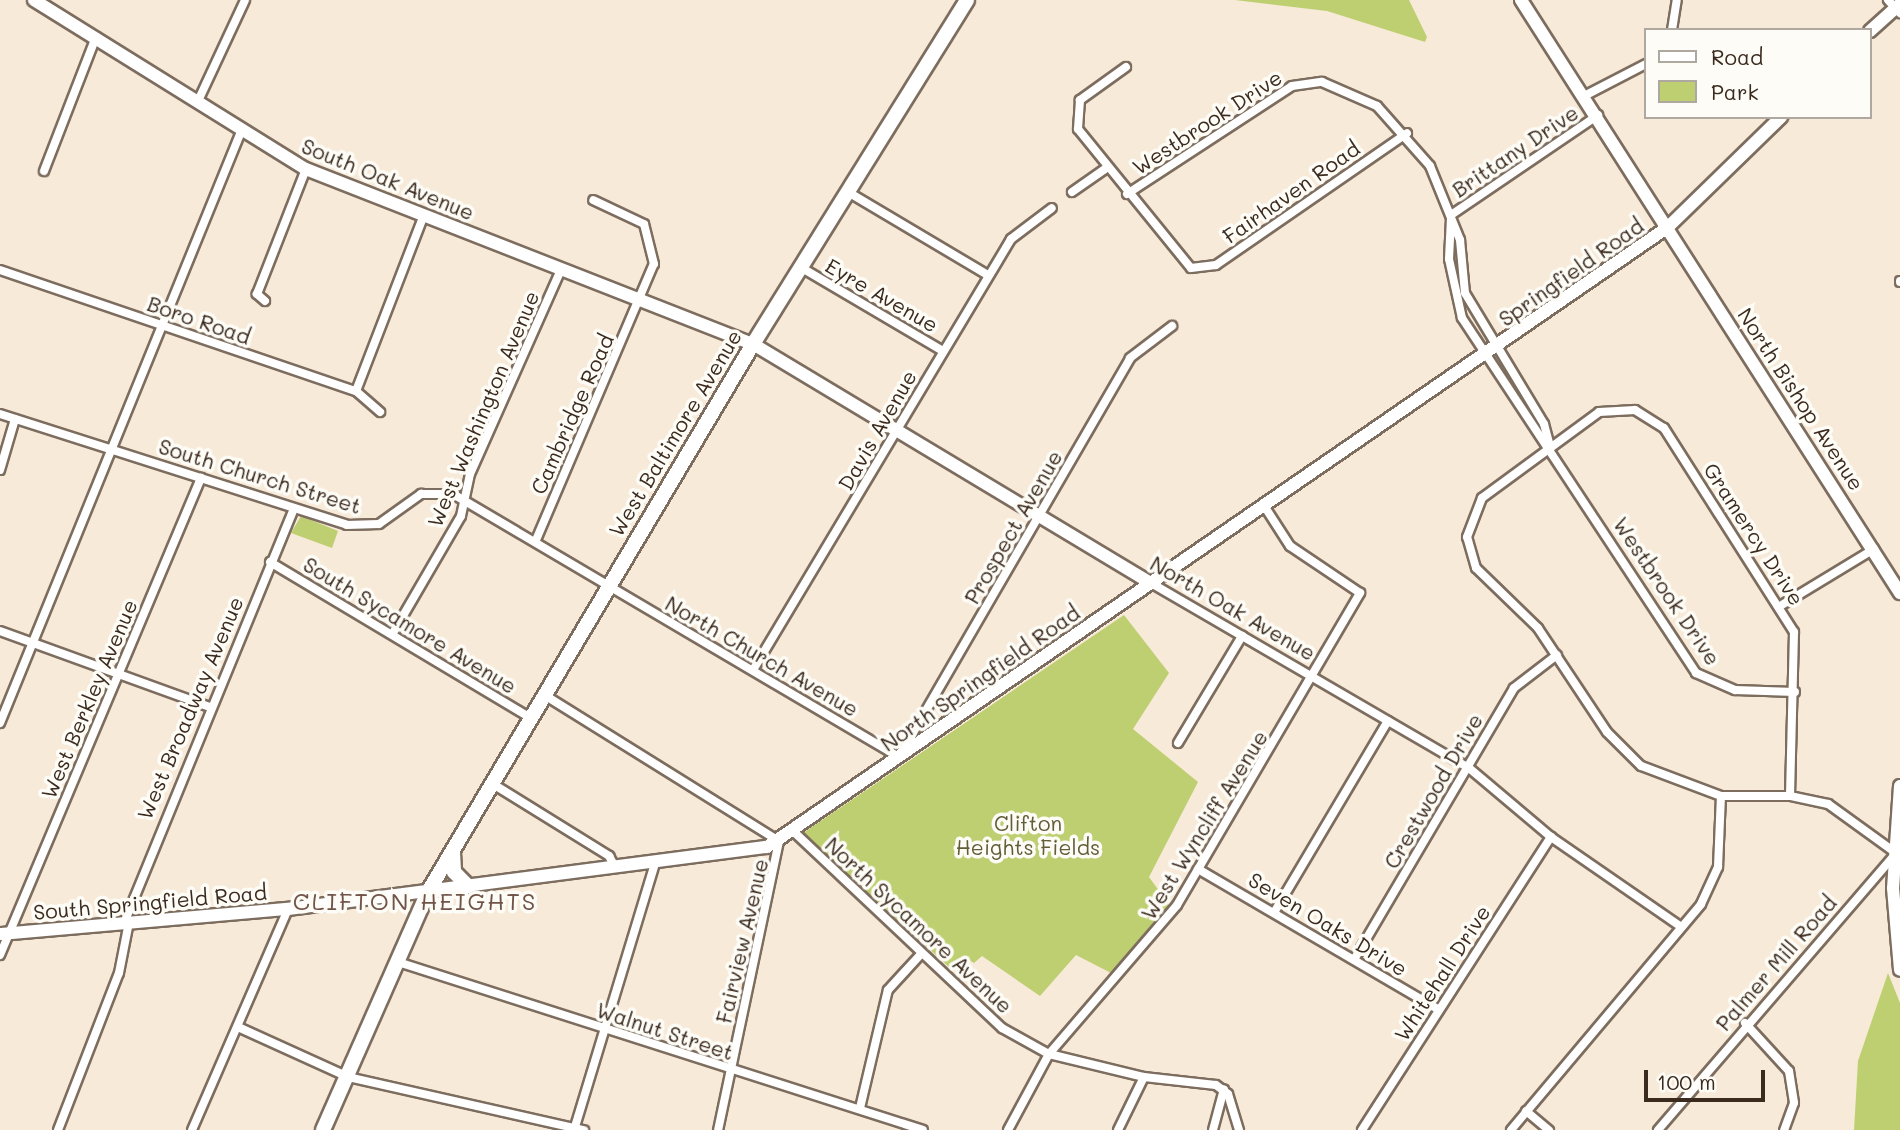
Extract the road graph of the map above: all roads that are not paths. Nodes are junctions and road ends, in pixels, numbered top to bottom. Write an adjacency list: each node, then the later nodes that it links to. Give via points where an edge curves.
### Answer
1 (34, 0): 9 (main road, South Oak Avenue)
2 (245, 0): 13 (street)
3 (967, 0): 21 (main road, West Baltimore Avenue)
4 (1521, 0): 12 (main road, North Bishop Avenue)
5 (1677, 0): 7 (street)
6 (1896, 6): 8 (main road)
7 (1672, 28)
8 (1872, 30)
9 (96, 37): 13 (main road, South Oak Avenue); 20 (street)
10 (1644, 65): 12 (street)
11 (1126, 67): 19 (street, via 1086,93 1076,110 1078,129)
12 (1584, 96): 14 (main road, North Bishop Avenue)
13 (198, 102): 16 (main road, South Oak Avenue)
14 (1598, 115): 26 (street, Brittany Drive); 28 (main road, North Bishop Avenue)
15 (1778, 119): 28 (main road, Springfield Road)
16 (242, 129): 18 (main road, South Oak Avenue); 35 (street)
17 (1407, 133): 23 (street, Westbrook Drive, via 1346,90 1304,82); 23 (street, Fairhaven Road, via 1216,265 1191,268); 26 (street, Westbrook Drive)
18 (306, 169): 27 (main road, South Oak Avenue); 33 (street, via 257,294)
19 (1105, 169): 22 (street); 23 (street)
20 (44, 171)
21 (848, 192): 29 (main road, West Baltimore Avenue); 32 (street)
22 (1072, 192)
23 (1127, 194)
24 (593, 200): 34 (street, Cambridge Road, via 645,224 654,264)
25 (1052, 208): 32 (street, Davis Avenue, via 1011,239)
26 (1451, 215): 38 (street, Westbrook Drive, via 1465,293); 40 (street, Westbrook Drive, via 1452,288)
27 (423, 217): 31 (main road, South Oak Avenue); 41 (street)
28 (1668, 227): 38 (main road, Springfield Road); 55 (main road, North Bishop Avenue)
29 (802, 268): 37 (main road, West Baltimore Avenue); 39 (street, Eyre Avenue)
30 (0, 270): 35 (street, Boro Road)
31 (561, 270): 34 (main road, South Oak Avenue); 50 (street, West Washington Avenue)
32 (988, 275): 39 (street, Davis Avenue)
33 (265, 301)
34 (641, 301): 37 (main road, South Oak Avenue); 54 (street, Cambridge Road)
35 (161, 326): 41 (street, Boro Road); 47 (street)
36 (1172, 326): 53 (street, Prospect Avenue, via 1130,358)
37 (753, 344): 45 (main road, North Oak Avenue); 58 (main road, West Baltimore Avenue)
38 (1497, 347): 40 (main road, North Springfield Road); 46 (street, Westbrook Drive, via 1544,424)
39 (943, 351): 45 (street, Davis Avenue)
40 (1483, 356): 46 (street, Westbrook Drive); 51 (main road, North Springfield Road)
41 (356, 390): 42 (street, Boro Road)
42 (380, 412)
43 (0, 414): 44 (street, South Church Street)
44 (15, 419): 47 (street, South Church Street); 48 (street)
45 (896, 431): 53 (main road, North Oak Avenue); 66 (street, Davis Avenue)
46 (1549, 446): 60 (street, Gramercy Drive, via 1600,412 1627,408 1652,418 1669,434); 65 (street, Gramercy Drive, via 1482,498 1467,537 1482,576 1538,628); 69 (street, Westbrook Drive, via 1696,673 1735,690)
47 (114, 447): 49 (street, South Church Street); 64 (street)
48 (0, 470)
49 (201, 478): 52 (street, South Church Street); 67 (street, West Berkley Avenue)
50 (464, 500): 52 (street, South Church Street, via 440,491 421,494 369,526); 54 (street, South Church Street); 62 (street, West Washington Avenue, via 461,516)
51 (1265, 507): 57 (main road, North Springfield Road); 68 (street, West Wyncliff Avenue, via 1290,546 1360,593)
52 (294, 508): 56 (street, West Broadway Avenue)
53 (1040, 516): 57 (main road, North Oak Avenue); 76 (street, Prospect Avenue)
54 (536, 540): 58 (street, South Church Street)
55 (1874, 549): 59 (main road, North Bishop Avenue); 60 (street)
56 (271, 562): 62 (street, South Sycamore Avenue); 71 (street, West Broadway Avenue)
57 (1152, 583): 63 (street, North Oak Avenue); 76 (main road, North Springfield Road)
58 (607, 586): 66 (street, North Church Avenue); 70 (main road, West Baltimore Avenue)
59 (1900, 593)
60 (1780, 606): 69 (street, Gramercy Drive, via 1797,644)
61 (0, 631): 64 (street)
62 (393, 633): 72 (street, South Sycamore Avenue)
63 (1242, 636): 68 (street, North Oak Avenue); 75 (street)
64 (34, 646): 67 (street); 74 (street)
65 (1557, 655): 77 (street, Crestwood Drive, via 1514,688); 80 (street, Gramercy Drive, via 1607,732 1641,766)
66 (753, 670): 76 (street, North Church Avenue)
67 (118, 676): 71 (street); 97 (street, West Berkley Avenue)
68 (1313, 677): 73 (street, North Oak Avenue); 89 (street, West Wyncliff Avenue)
69 (1795, 692): 81 (street, Gramercy Drive)
70 (546, 696): 72 (main road, West Baltimore Avenue); 84 (street)
71 (210, 707): 95 (street, West Broadway Avenue)
72 (532, 719): 78 (main road, West Baltimore Avenue)
73 (1388, 721): 77 (street, North Oak Avenue); 94 (street)
74 (0, 723)
75 (1178, 743)
76 (899, 758): 82 (main road, North Springfield Road)
77 (1469, 768): 83 (street, North Oak Avenue); 100 (street, Crestwood Drive)
78 (492, 785): 85 (main road, West Baltimore Avenue); 88 (street, via 609,856)
79 (1900, 786): 86 (main road)
80 (1721, 796): 81 (street); 96 (street, via 1718,867 1701,905)
81 (1790, 796): 86 (street, via 1840,810)
82 (793, 831): 84 (main road, North Springfield Road); 98 (street, North Sycamore Avenue)
83 (1551, 837): 96 (street, North Oak Avenue); 103 (street, Whitehall Drive)
84 (779, 841): 87 (main road, North Springfield Road); 108 (street, Fairview Avenue)
85 (453, 849): 90 (main road, via 452,868); 92 (main road, West Baltimore Avenue)
86 (1896, 853): 91 (main road); 102 (main road, via 1893,917); 104 (street, Palmer Mill Road)
87 (655, 863): 88 (main road, North Springfield Road); 106 (street)
88 (615, 867): 90 (main road, North Springfield Road)
89 (1198, 869): 94 (street, Seven Oaks Drive); 107 (street, West Wyncliff Avenue, via 1152,941)
90 (468, 886): 92 (main road, North Springfield Road)
91 (1900, 891)
92 (428, 892): 93 (main road, South Springfield Road); 101 (main road, West Baltimore Avenue)
93 (288, 909): 95 (main road, South Springfield Road); 105 (street)
94 (1275, 911): 100 (street, Seven Oaks Drive)
95 (127, 923): 97 (main road, South Springfield Road); 115 (street, West Broadway Avenue, via 119,973)
96 (1680, 926): 113 (street)
97 (4, 934): 99 (street, West Berkley Avenue)
98 (921, 954): 107 (street, North Sycamore Avenue, via 981,1012); 112 (street, via 894,980 882,1004)
99 (0, 955)
100 (1355, 958): 103 (street, Seven Oaks Drive)
101 (398, 962): 106 (street, Walnut Street); 109 (main road, West Baltimore Avenue)
102 (1900, 970)
103 (1439, 1010): 124 (street, Whitehall Drive)
104 (1745, 1023): 127 (street, Palmer Mill Road); 128 (street, via 1789,1070 1794,1103)
105 (238, 1027): 109 (street); 116 (street)
106 (605, 1030): 108 (street, Walnut Street); 114 (street)
107 (1049, 1054): 110 (street, North Sycamore Avenue); 120 (street, West Wyncliff Avenue)
108 (731, 1070): 112 (street, Walnut Street); 118 (street, Fairview Avenue)
109 (348, 1077): 114 (street); 117 (main road, West Baltimore Avenue)
110 (1144, 1077): 111 (street, North Sycamore Avenue); 121 (street)
111 (1224, 1089): 122 (street); 123 (street)
112 (860, 1108): 119 (street, Walnut Street)
113 (1526, 1111): 125 (street); 126 (street)
114 (578, 1129)
115 (58, 1130)
116 (192, 1130)
117 (323, 1130)
118 (718, 1130)
119 (923, 1130)
120 (1008, 1130)
121 (1118, 1130)
122 (1213, 1130)
123 (1239, 1130)
124 (1363, 1130)
125 (1511, 1130)
126 (1549, 1130)
127 (1658, 1130)
128 (1784, 1130)

